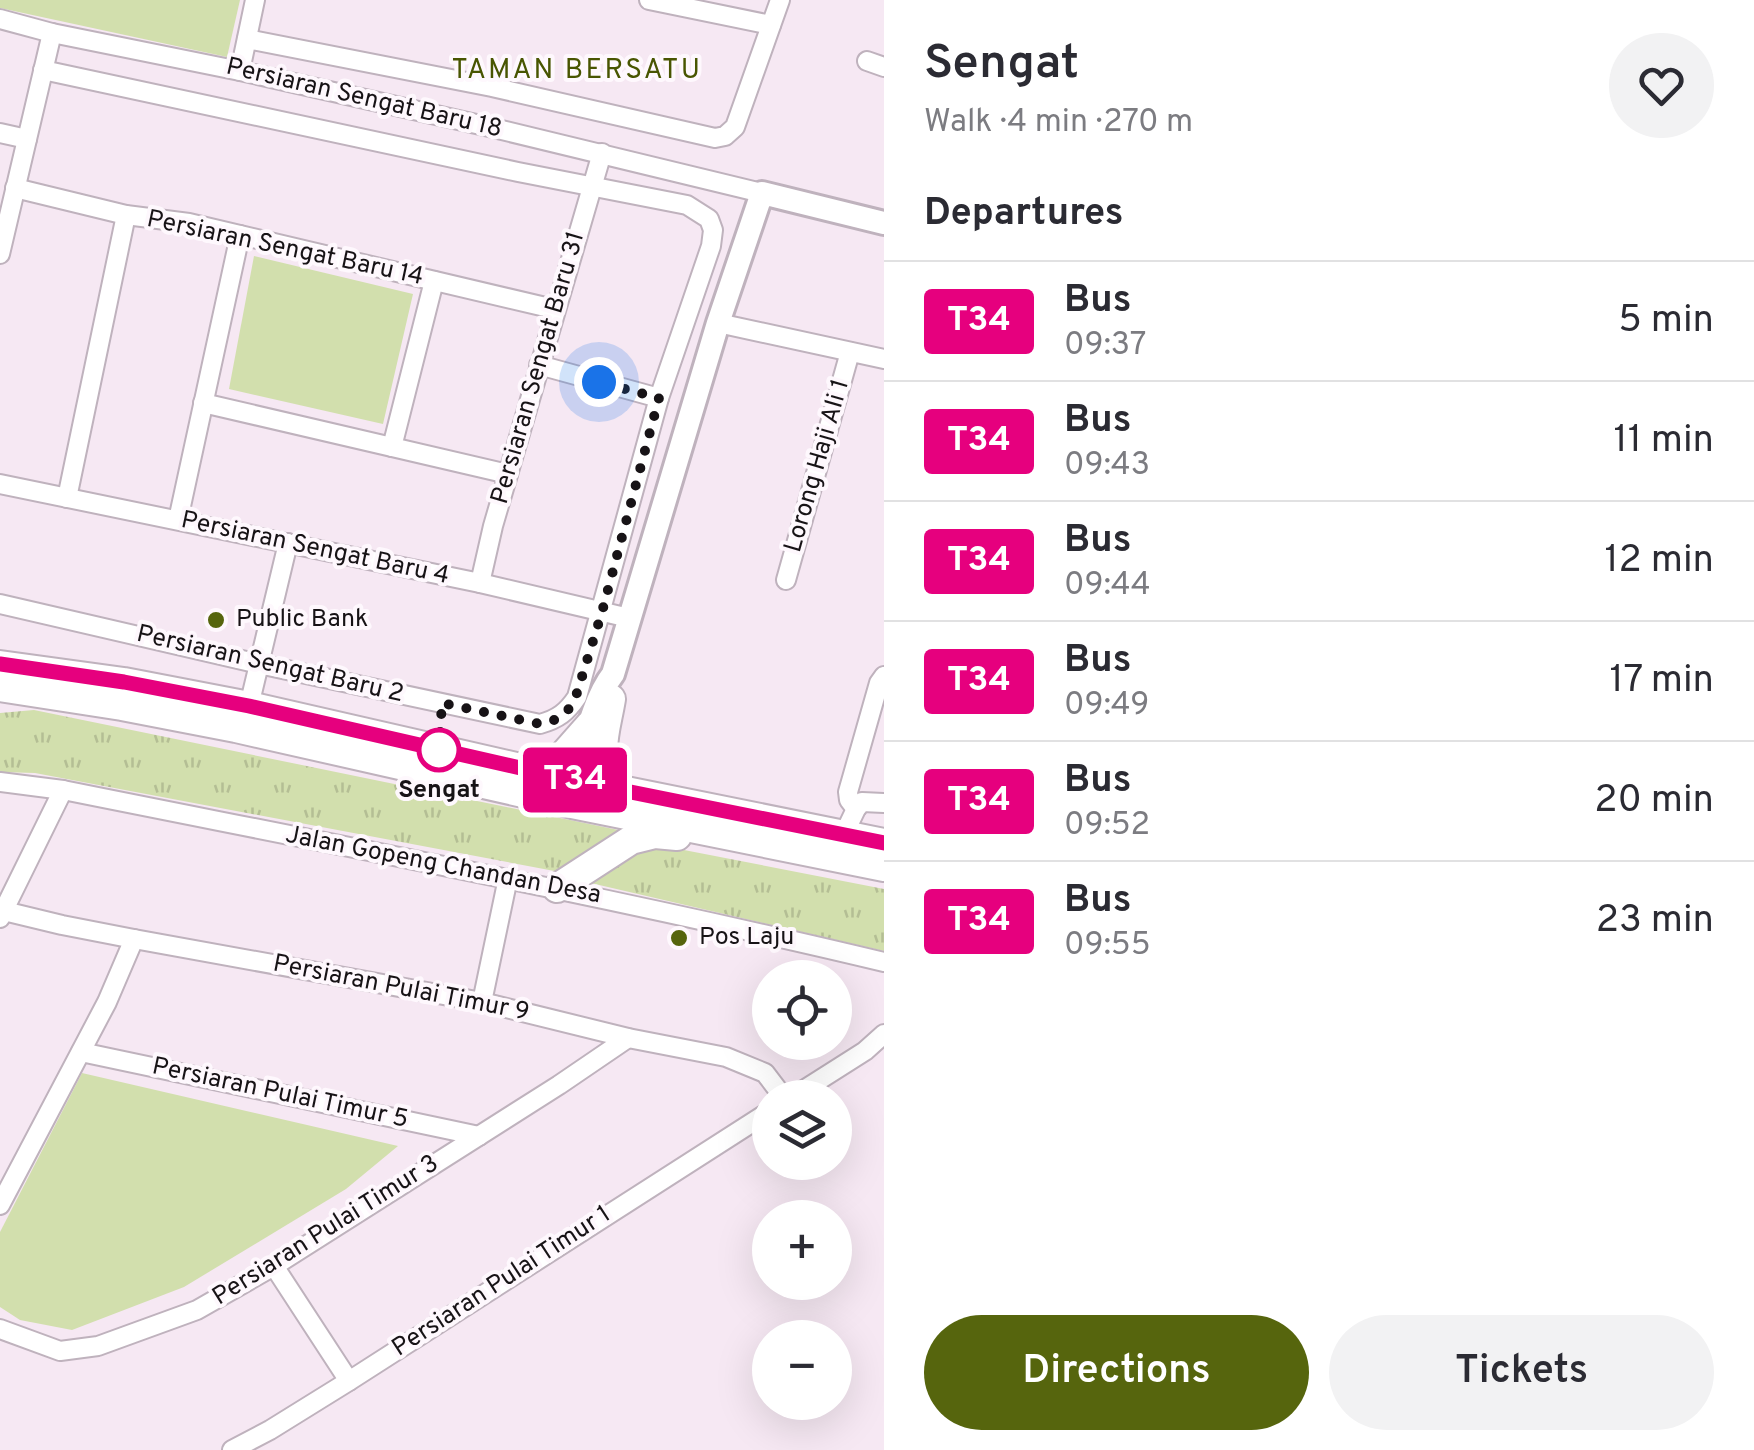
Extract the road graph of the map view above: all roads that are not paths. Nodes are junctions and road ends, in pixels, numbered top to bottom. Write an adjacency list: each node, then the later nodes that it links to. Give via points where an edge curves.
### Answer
1 (255, 0): 7 (street)
2 (650, 0): 5 (street)
3 (780, 0): 5 (street)
4 (0, 19): 6 (street, Persiaran Sengat Baru 18)
5 (771, 26): 7 (street, via 735,127 716,138)
6 (52, 33): 8 (street); 9 (street, Persiaran Sengat Baru 18)
7 (247, 39): 9 (street)
8 (43, 70): 11 (street); 14 (street)
9 (240, 71): 12 (street, Persiaran Sengat Baru 18)
10 (0, 133): 11 (street)
11 (27, 139): 13 (street)
12 (602, 153): 14 (street, Persiaran Sengat Baru 31); 15 (street, Persiaran Sengat Baru 18)
13 (16, 188): 16 (street, Persiaran Sengat Baru 14); 19 (street)
14 (591, 188): 21 (street, Persiaran Sengat Baru 31); 26 (street, via 688,206 710,218 711,246)
15 (762, 193): 17 (street); 22 (street)
16 (126, 215): 18 (street, Persiaran Sengat Baru 14); 31 (street)
17 (884, 222)
18 (240, 235): 20 (street, Persiaran Sengat Baru 14); 27 (street)
19 (0, 254)
20 (434, 281): 21 (street, Persiaran Sengat Baru 14); 28 (street)
21 (554, 309): 25 (street, Persiaran Sengat Baru 31)
22 (718, 322): 23 (street); 38 (street)
23 (850, 352): 24 (street); 34 (street, Lorong Haji Ali 1)
24 (884, 359)
25 (538, 366): 26 (street); 29 (street, Persiaran Sengat Baru 31)
26 (659, 398): 37 (street)
27 (203, 404): 28 (street); 32 (street)
28 (392, 447): 29 (street)
29 (508, 474): 35 (street, Persiaran Sengat Baru 31)
30 (0, 484): 31 (street, Persiaran Sengat Baru 4)
31 (67, 498): 32 (street, Persiaran Sengat Baru 4)
32 (178, 520): 33 (street, Persiaran Sengat Baru 4)
33 (288, 543): 35 (street, Persiaran Sengat Baru 4); 40 (street)
34 (786, 580)
35 (480, 583): 37 (street, Persiaran Sengat Baru 4)
36 (0, 604): 40 (street, Persiaran Sengat Baru 2)
37 (602, 612): 38 (street, Persiaran Sengat Baru 4); 40 (street, Persiaran Sengat Baru 2, via 576,696 568,710 540,724)
38 (629, 618): 42 (street)
39 (0, 664): 44 (highway)
40 (259, 664): 44 (street)
41 (884, 676): 53 (street, via 848,792)
42 (612, 686): 45 (street, via 606,684); 49 (street); 51 (highway, via 604,766)
43 (0, 687): 46 (highway)
44 (249, 706): 47 (highway)
45 (590, 725): 47 (highway); 49 (street)
46 (385, 760): 49 (highway, via 553,788); 54 (highway)
47 (540, 772): 49 (highway)
48 (0, 782): 50 (street, Jalan Gopeng Chandan Desa)
49 (579, 784): 51 (highway); 54 (highway, via 600,799 684,817)
50 (63, 790): 57 (street, Jalan Gopeng Chandan Desa); 59 (street)
51 (625, 791): 53 (highway)
52 (884, 803): 53 (street, via 862,802)
53 (850, 822): 55 (highway)
54 (724, 834): 56 (highway); 58 (highway, via 642,836)
55 (884, 843)
56 (884, 867)
57 (508, 878): 58 (street, Jalan Gopeng Chandan Desa); 62 (street)
58 (557, 888): 61 (street, Jalan Gopeng Chandan Desa)
59 (2, 914): 60 (street, Persiaran Pulai Timur 9)
60 (134, 939): 62 (street, Persiaran Pulai Timur 9); 65 (street)
61 (884, 962)
62 (482, 1002): 64 (street, Persiaran Pulai Timur 9)
63 (884, 1034): 67 (street)
64 (628, 1038): 66 (street, Persiaran Pulai Timur 9, via 712,1054); 69 (street, Persiaran Pulai Timur 3)
65 (81, 1052): 69 (street, Persiaran Pulai Timur 5); 70 (street)
66 (771, 1080)
67 (817, 1080)
68 (752, 1123): 73 (street, Persiaran Pulai Timur 1)
69 (479, 1136): 71 (street, Persiaran Pulai Timur 3)
70 (0, 1205)
71 (274, 1266): 72 (street, Persiaran Pulai Timur 3, via 197,1310 98,1346 60,1352); 73 (street)
72 (0, 1329)
73 (349, 1381): 74 (street, Persiaran Pulai Timur 1)
74 (232, 1450)

